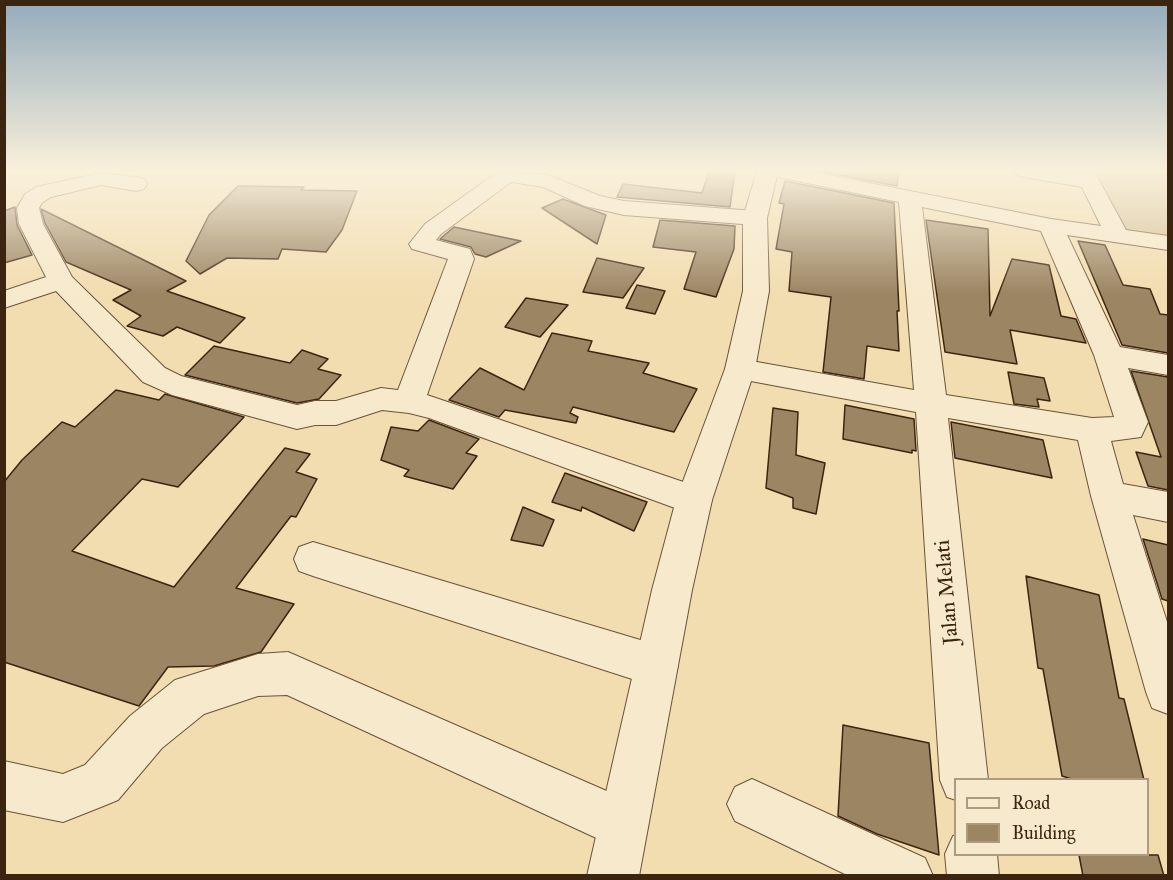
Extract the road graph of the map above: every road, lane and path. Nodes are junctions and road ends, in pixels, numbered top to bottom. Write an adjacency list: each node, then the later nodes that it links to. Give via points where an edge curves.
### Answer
1 (29, 212): 12 (street, via 31,224)
2 (456, 212): 17 (street, via 433,229 421,244 461,255 461,260)
3 (677, 212): 8 (street)
4 (757, 212): 8 (street)
5 (911, 212): 18 (street, Jalan Melati)
6 (978, 212): 9 (street)
7 (1105, 212): 10 (street)
8 (755, 218): 16 (street, via 756,291)
9 (1051, 226): 10 (street); 14 (street)
10 (1117, 237): 11 (street)
11 (1168, 243)
12 (61, 281): 13 (street); 17 (street, via 154,375 172,384 297,417 336,412 381,399)
13 (4, 300)
14 (1109, 355): 15 (street); 19 (street, via 1132,422 1130,428)
15 (1168, 364)
16 (740, 369): 18 (street); 21 (street)
17 (409, 402): 21 (street)
18 (931, 404): 19 (street); 26 (street, Jalan Melati)
19 (1092, 430): 20 (street)
20 (1109, 496): 22 (street); 25 (street)
21 (694, 500): 24 (street)
22 (1168, 507)
23 (314, 559): 24 (street)
24 (657, 666): 29 (street)
25 (1168, 690)
26 (964, 778)
27 (4, 785): 29 (street, via 63,798 100,783 146,732 191,696 258,675 288,673)
28 (752, 804): 32 (street)
29 (624, 824): 31 (street)
30 (971, 856): 33 (street)
31 (613, 876)
32 (907, 876)
33 (973, 876)

